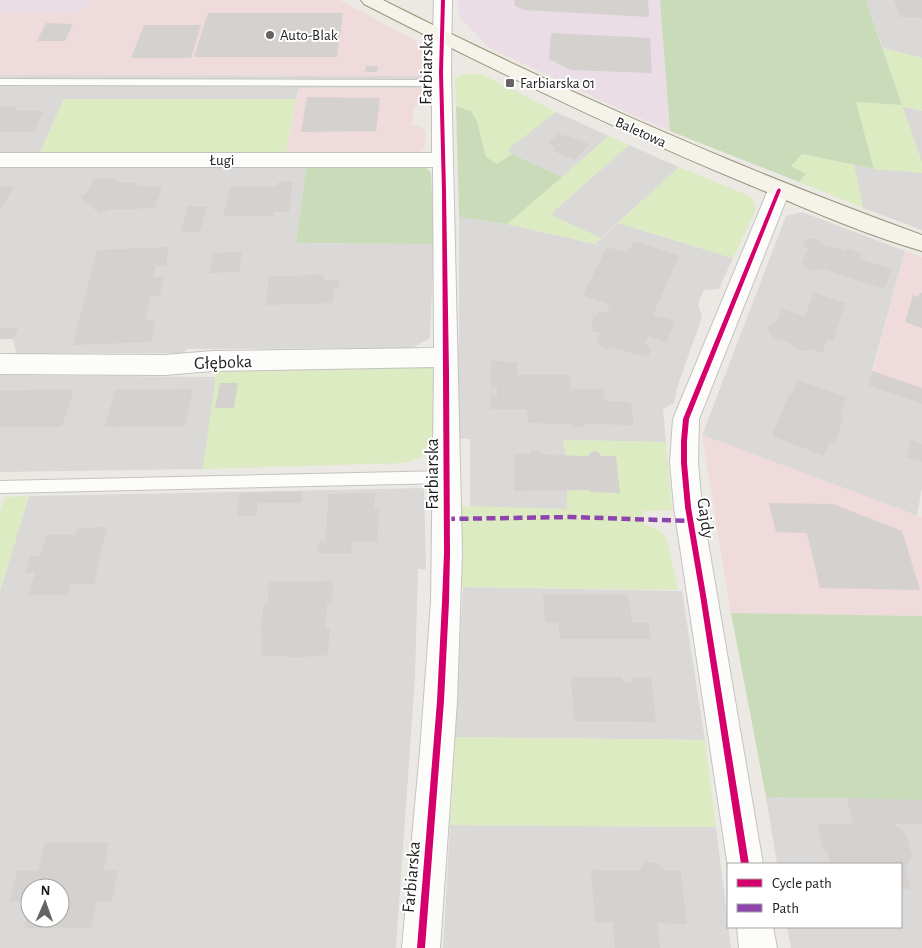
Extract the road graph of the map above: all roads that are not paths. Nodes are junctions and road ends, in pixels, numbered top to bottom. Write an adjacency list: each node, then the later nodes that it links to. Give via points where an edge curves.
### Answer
1 (370, 0): 3 (street, Baletowa)
2 (442, 0): 3 (street, Farbiarska)
3 (441, 38): 5 (street, Farbiarska); 8 (street, Baletowa, via 601,115)
4 (0, 82): 5 (lane)
5 (441, 83): 7 (street, Farbiarska)
6 (0, 160): 7 (street, Ługi)
7 (443, 160): 10 (street, Farbiarska)
8 (779, 190): 9 (street, Baletowa); 14 (street, Gajdy, via 686,419 683,450 691,521)
9 (922, 243)
10 (446, 357): 11 (street, Głęboka, via 213,361 164,365); 12 (street, Farbiarska)
11 (0, 364)
12 (447, 477): 13 (lane); 16 (street, Farbiarska, via 442,686)
13 (0, 487)
14 (745, 863)
15 (755, 928): 17 (street)
16 (421, 948)
17 (758, 948)

